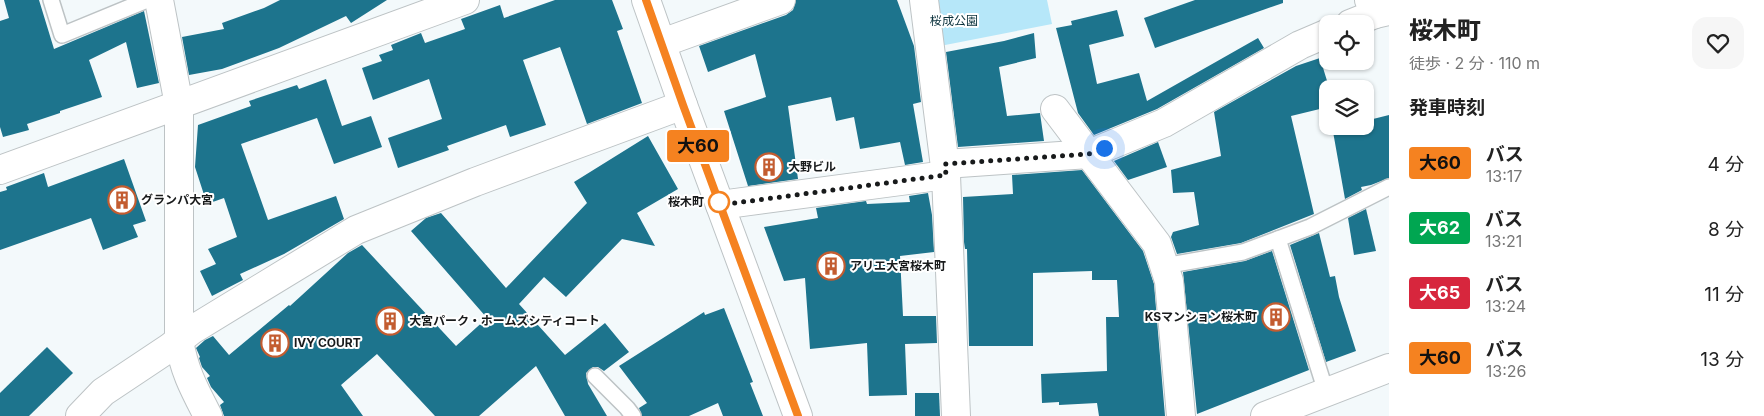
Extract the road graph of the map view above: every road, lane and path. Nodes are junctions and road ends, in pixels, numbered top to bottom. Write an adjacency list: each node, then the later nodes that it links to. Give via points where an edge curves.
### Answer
1 (51, 0): 2 (lane, via 62,35)
2 (147, 0)
3 (159, 0): 10 (main road)
4 (465, 0): 10 (main road)
5 (646, 0): 9 (main road)
6 (781, 0): 9 (main road)
7 (924, 0): 14 (main road)
8 (1319, 37): 13 (main road, via 1164,123)
9 (662, 43): 11 (main road)
10 (178, 104): 15 (main road); 20 (main road)
11 (683, 105): 17 (main road); 20 (main road, via 356,230)
12 (1055, 109): 13 (main road)
13 (1089, 154): 14 (main road); 19 (main road, via 1157,244)
14 (945, 169): 17 (main road); 28 (main road)
15 (0, 170)
16 (1389, 188): 18 (lane)
17 (720, 205): 27 (main road)
18 (1278, 239): 19 (lane, via 1243,252); 23 (lane)
19 (1164, 266): 29 (main road, via 1169,281)
20 (178, 340): 24 (main road, via 103,392); 25 (main road, via 189,380)
21 (1389, 368): 23 (main road)
22 (595, 376): 26 (lane)
23 (1326, 392): 30 (main road)
24 (80, 416)
25 (208, 416)
26 (632, 416)
27 (798, 416)
28 (956, 416)
29 (1181, 416)
30 (1265, 416)

